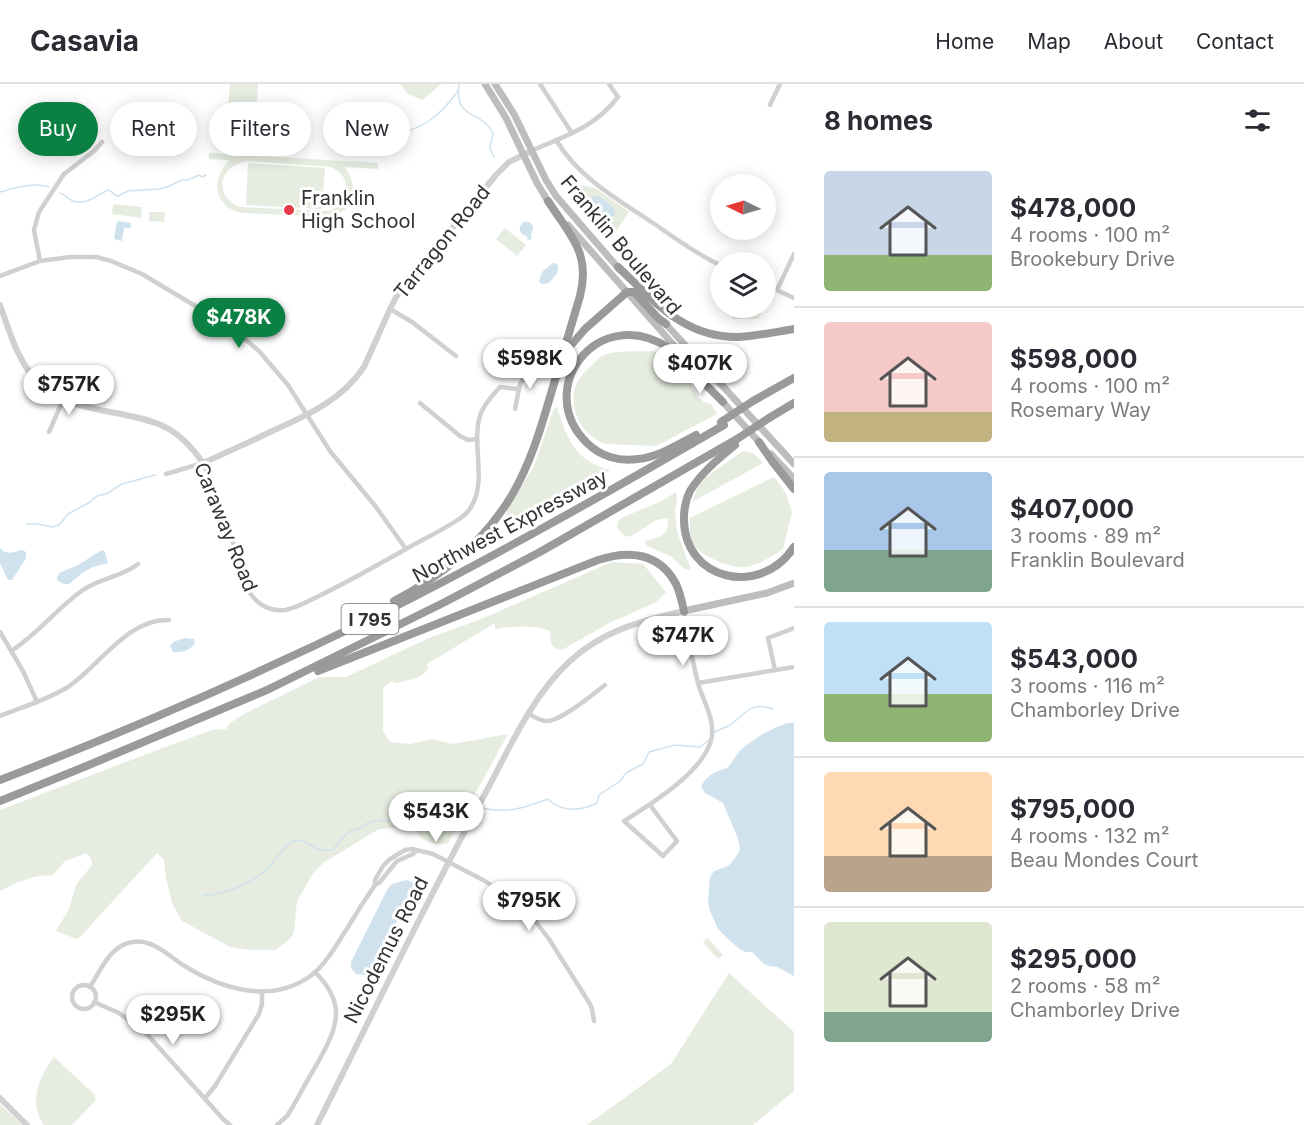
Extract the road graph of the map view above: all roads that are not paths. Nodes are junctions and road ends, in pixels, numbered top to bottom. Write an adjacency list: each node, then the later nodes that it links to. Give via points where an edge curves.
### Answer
1 (485, 84): 11 (main road, Franklin Boulevard)
2 (495, 84): 10 (main road, Franklin Boulevard)
3 (540, 84): 7 (street)
4 (609, 84): 7 (street, Tarragon Road, via 618,97 602,116)
5 (780, 84): 6 (street)
6 (770, 105)
7 (572, 134): 8 (street, Tarragon Road)
8 (556, 140): 10 (street, Tarragon Road); 14 (street, via 597,185)
9 (102, 142): 15 (street, via 64,174 39,212 34,230)
10 (531, 151): 11 (street, Tarragon Road); 16 (main road, Franklin Boulevard, via 556,196)
11 (523, 155): 12 (main road, Franklin Boulevard); 22 (street, Tarragon Road, via 496,175 407,282)
12 (548, 201): 19 (main road, Franklin Boulevard); 26 (highway, via 578,247 584,268 583,285)
13 (794, 254): 18 (street)
14 (710, 260)
15 (40, 261): 17 (street); 35 (street, via 87,256 142,274 232,328 259,351)
16 (618, 267): 23 (main road, Franklin Boulevard); 24 (highway, via 666,312 701,331 739,337)
17 (0, 276)
18 (777, 290): 20 (street)
19 (627, 292): 23 (highway, via 634,292); 26 (highway, via 577,338); 31 (main road, Franklin Boulevard)
20 (794, 298)
21 (0, 305): 30 (street, Caraway Road, via 24,365 41,386)
22 (390, 309): 25 (street); 35 (street, Tarragon Road, via 358,375 333,400)
23 (666, 324): 42 (main road, Franklin Boulevard)
24 (794, 329)
25 (456, 356)
26 (561, 359): 54 (highway, via 528,464 487,530 437,575)
27 (533, 365): 29 (street)
28 (794, 379): 36 (highway, Northwest Expressway / I 795, bridge)
29 (518, 389): 34 (street); 38 (street, Caraway Road, via 500,387 485,405)
30 (63, 400): 37 (street); 41 (street, Caraway Road, via 164,426 182,438)
31 (723, 402): 36 (highway, via 669,348 632,334 613,336 586,351 568,385 567,405 577,432 590,447 617,459 636,460 658,454); 40 (main road, Franklin Boulevard)
32 (420, 403): 38 (street, via 460,436)
33 (794, 403): 39 (highway, Northwest Expressway / I 795, bridge)
34 (515, 409)
35 (308, 416): 41 (street, Tarragon Road); 47 (street, via 330,451)
36 (722, 423): 54 (highway, Northwest Expressway / I 795, via 626,482 486,559)
37 (49, 432)
38 (477, 439): 47 (street, Caraway Road, via 478,486 472,506 460,518)
39 (738, 440): 46 (highway, via 690,492 684,521 689,546 712,570 739,577 771,570); 60 (highway, Northwest Expressway / I 795, via 530,557)
40 (759, 442): 44 (main road, Franklin Boulevard); 45 (highway)
41 (203, 463): 43 (street, Tarragon Road); 47 (street, Caraway Road, via 250,593 254,600 271,609 300,605)
42 (794, 464)
43 (166, 474)
44 (794, 479)
45 (794, 489)
46 (794, 547)
47 (406, 549)
48 (138, 564): 55 (street, via 85,588)
49 (794, 583): 50 (main road, Nicodemus Road, via 767,593)
50 (684, 611): 58 (street); 60 (highway, via 677,585 667,571 639,555 618,554); 62 (street, Nicodemus Road, via 608,634 559,672)
51 (169, 620): 61 (street, via 153,621 132,632 75,682)
52 (794, 628): 57 (street, via 768,638)
53 (0, 632): 55 (street)
54 (328, 639): 64 (highway, Northwest Expressway / I 795, via 161,715)
55 (11, 651): 61 (street)
56 (794, 667): 57 (street)
57 (775, 670): 58 (street)
58 (698, 683): 66 (street, via 710,716 712,735 708,749 701,761)
59 (605, 686): 62 (street, via 553,721 542,721)
60 (267, 690): 65 (highway, Northwest Expressway / I 795)
61 (37, 702): 63 (street)
62 (529, 714): 67 (street, Nicodemus Road)
63 (0, 716)
64 (0, 780)
65 (0, 801)
66 (650, 805): 66 (street, via 624,821 663,856 677,841)
67 (449, 862): 68 (street, via 412,849 394,856 383,866 375,885); 72 (street, via 504,893 533,918 590,1004); 78 (street, Nicodemus Road)
68 (315, 972): 70 (street, via 290,987); 77 (street, via 332,994 335,1026 292,1108)
69 (90, 987): 70 (street, via 114,952 124,944 137,942 156,945 212,979); 71 (street); 71 (street, via 75,989 73,1002 84,1009)
70 (262, 992): 74 (street, via 259,1014)
71 (94, 1002): 74 (street, via 119,1013 145,1032)
72 (594, 1020)
73 (0, 1098): 75 (street)
74 (205, 1098): 76 (street)
75 (27, 1125)
76 (230, 1125)
77 (277, 1125)
78 (317, 1125)

